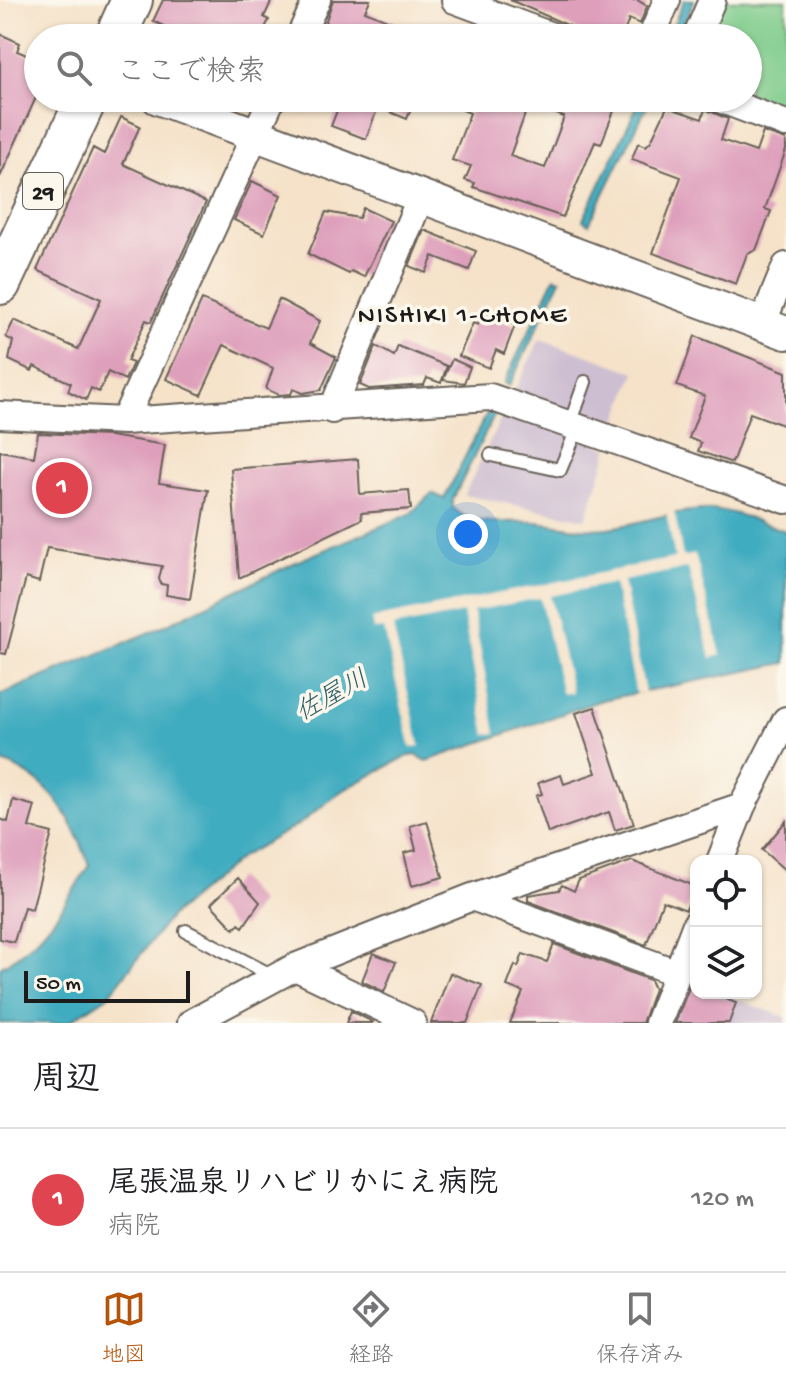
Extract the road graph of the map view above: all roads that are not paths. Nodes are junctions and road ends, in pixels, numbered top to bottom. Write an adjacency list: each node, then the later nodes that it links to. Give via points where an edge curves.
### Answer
1 (132, 0): 7 (main road)
2 (317, 0): 8 (street)
3 (455, 0): 6 (street)
4 (667, 0): 10 (street)
5 (712, 0): 11 (street)
6 (501, 8): 9 (street)
7 (121, 24)
8 (306, 24)
9 (531, 24)
10 (657, 24)
11 (702, 24)
12 (80, 112): 20 (main road, 29)
13 (196, 112): 17 (street)
14 (265, 112): 17 (street)
15 (754, 112): 16 (street)
16 (786, 124)
17 (255, 134): 18 (street); 25 (street)
18 (421, 196): 21 (street); 23 (street)
19 (786, 266): 21 (street)
20 (0, 284)
21 (774, 329)
22 (585, 382): 26 (lane)
23 (332, 410): 25 (street); 26 (street, via 490,397)
24 (0, 415): 25 (street)
25 (124, 421)
26 (574, 426): 27 (lane, via 560,470); 28 (street)
27 (491, 455)
28 (786, 500)
29 (786, 720): 30 (street)
30 (742, 806): 31 (street); 32 (street)
31 (722, 855)
32 (472, 897): 35 (street); 36 (street)
33 (695, 927): 36 (street)
34 (186, 931): 35 (lane)
35 (286, 972): 37 (street); 38 (street)
36 (677, 973): 39 (street)
37 (191, 1023)
38 (413, 1023)
39 (658, 1023)

